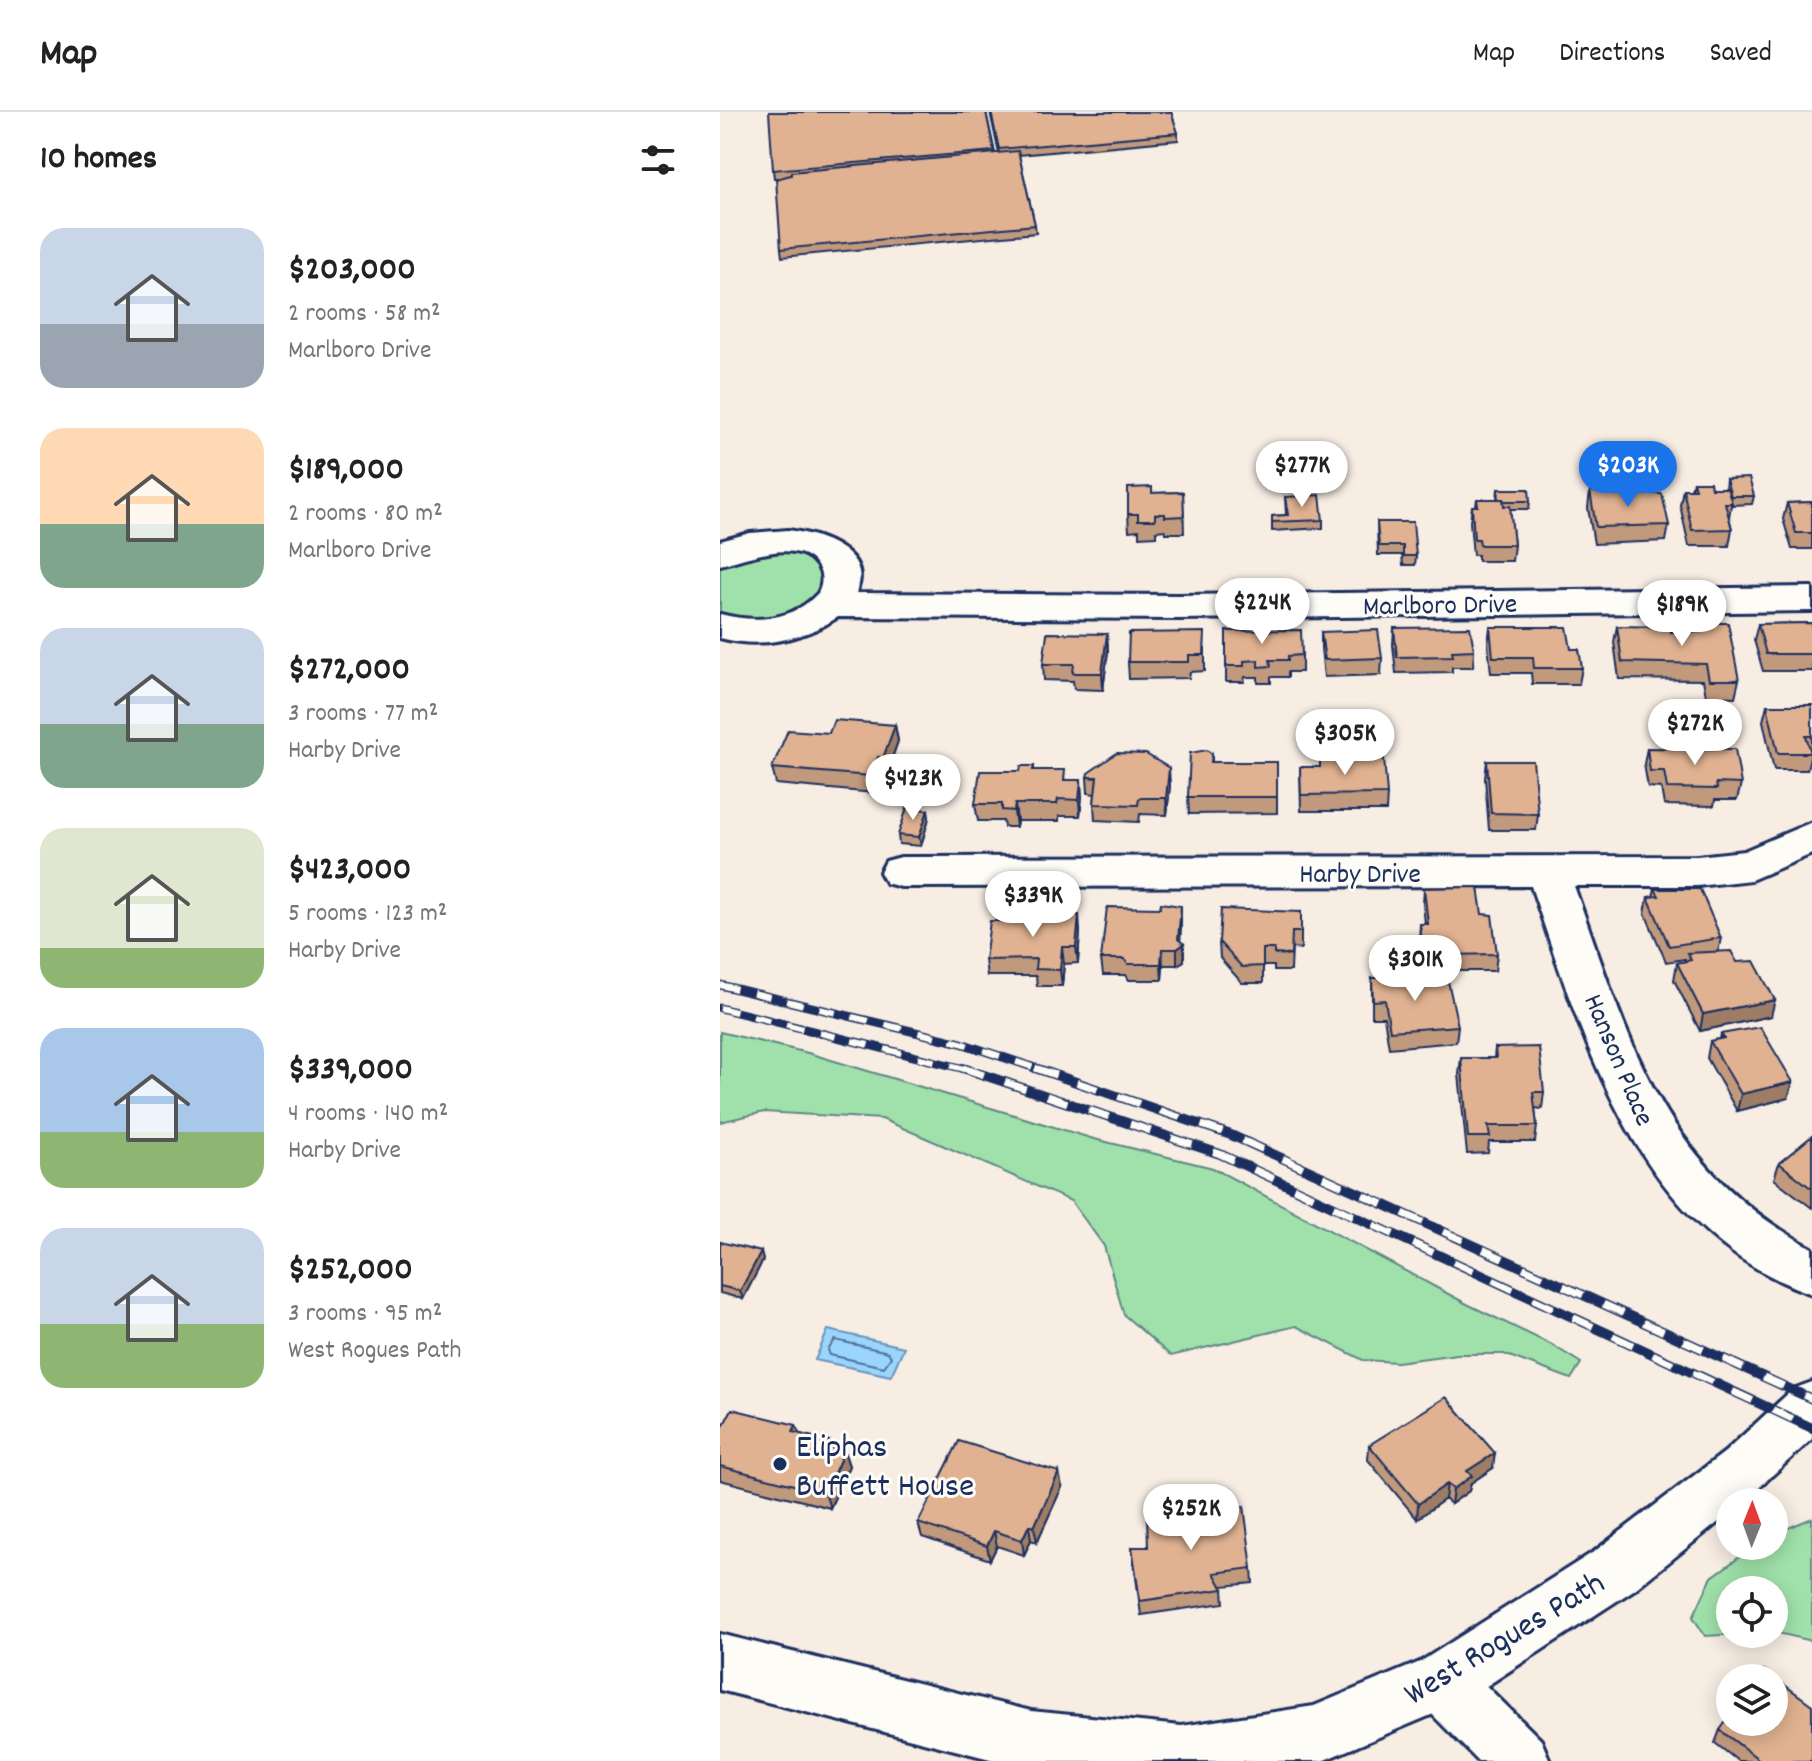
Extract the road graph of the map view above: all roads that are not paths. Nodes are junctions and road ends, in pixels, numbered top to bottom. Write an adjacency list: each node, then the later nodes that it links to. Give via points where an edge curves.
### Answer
1 (720, 554): 3 (street, via 766,540 808,545 825,553 841,577)
2 (1812, 599): 3 (street, Marlboro Drive, via 1178,607)
3 (829, 605): 4 (street, Marlboro Drive, via 788,627 762,632)
4 (720, 626)
5 (1812, 837): 7 (street, Harby Drive, via 1751,865 1726,869)
6 (901, 872): 7 (street, Harby Drive)
7 (1547, 872): 8 (street, Hanson Place, via 1622,1077 1647,1125 1685,1182 1724,1221 1758,1247)
8 (1812, 1273)
9 (1812, 1405): 11 (street, West Rogues Path, via 1744,1469 1615,1570)
10 (727, 1675): 11 (street, West Rogues Path, via 1031,1740 1181,1756 1314,1735)
11 (1441, 1682): 12 (street)
12 (1520, 1761)

